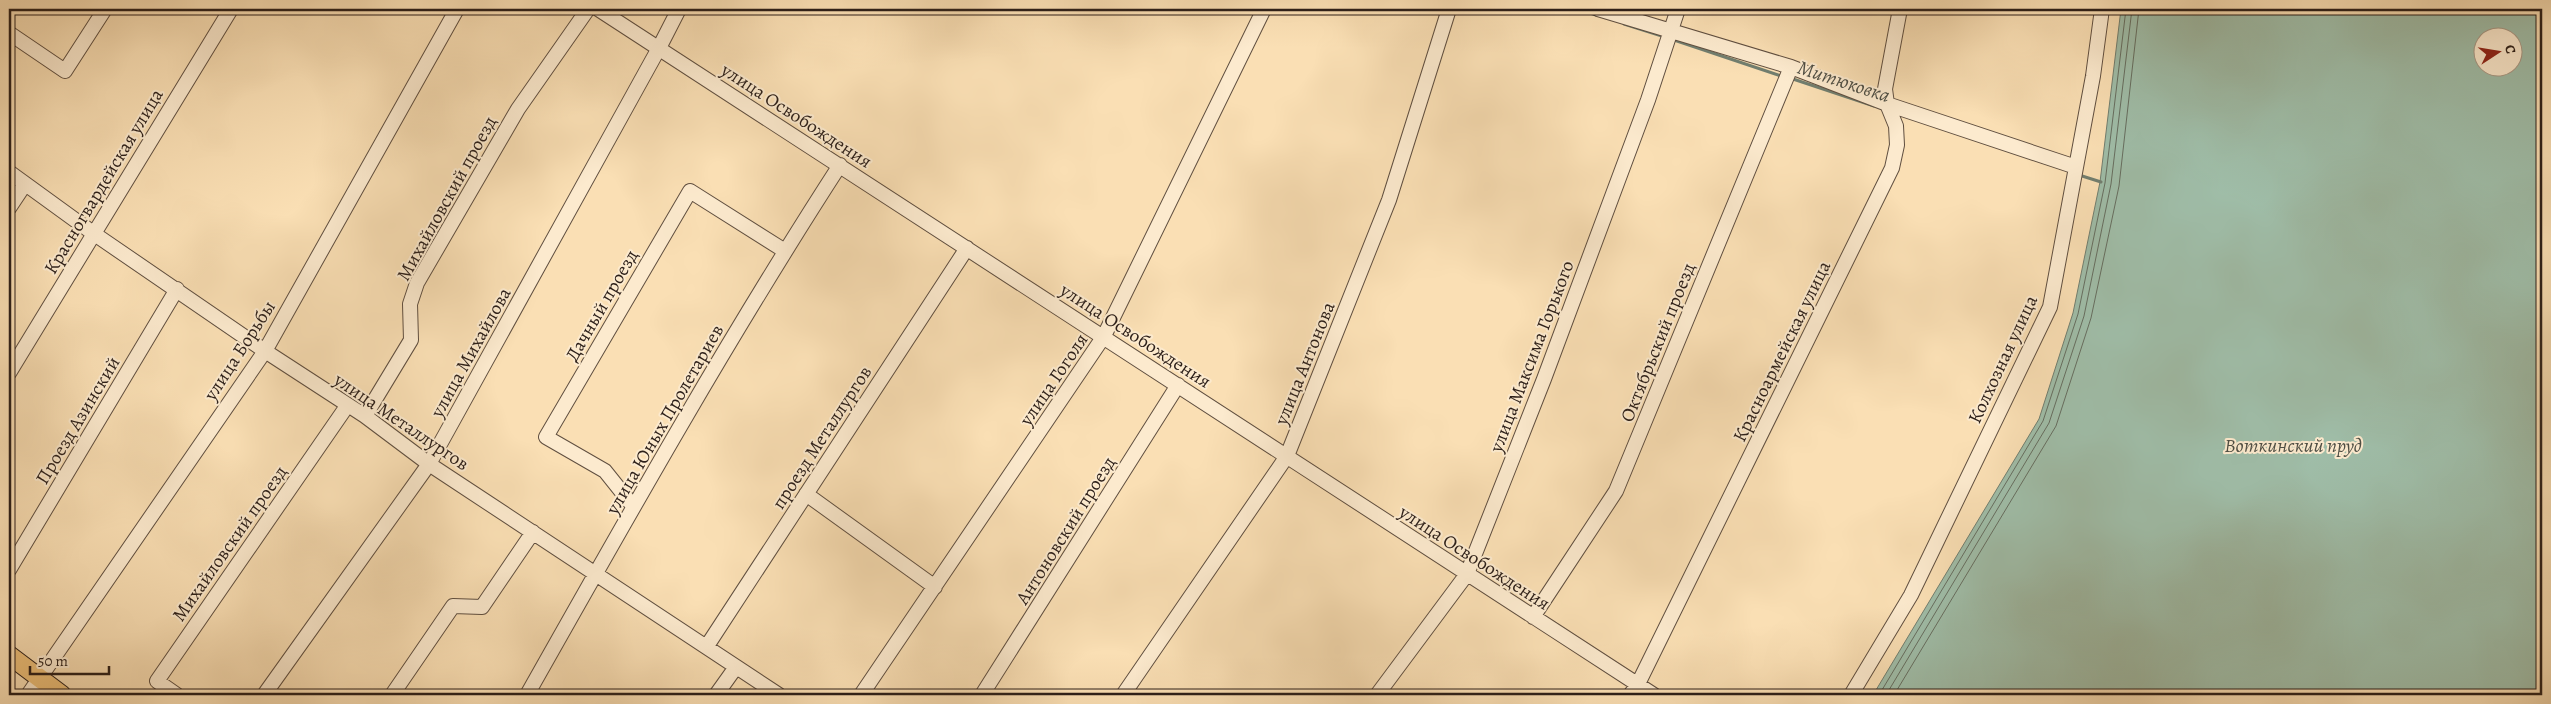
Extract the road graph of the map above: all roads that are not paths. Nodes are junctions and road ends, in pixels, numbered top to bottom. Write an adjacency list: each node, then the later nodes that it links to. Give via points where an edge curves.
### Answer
1 (105, 9): 13 (street, via 64,71)
2 (231, 9): 23 (street, Красногвардейская улица)
3 (457, 9): 28 (street, улица Борьбы)
4 (588, 9): 32 (street, Михайловский проезд, via 518,109 418,283 410,304 411,340)
5 (598, 9): 15 (street, улица Освобождения)
6 (679, 9): 15 (street, улица Михайлова)
7 (1264, 9): 27 (street, улица Гоголя)
8 (1449, 9): 33 (street, улица Антонова, via 1389,200)
9 (1598, 9): 14 (street)
10 (1678, 9): 14 (street, улица Максима Горького)
11 (1900, 9): 17 (street, Красноармейская улица, via 1886,74)
12 (2102, 9): 19 (street, Колхозная улица)
13 (9, 33)
14 (1669, 37): 16 (street); 40 (street, улица Максима Горького, via 1551,360)
15 (659, 48): 18 (street, улица Освобождения); 34 (street, улица Михайлова)
16 (1791, 67): 17 (street); 42 (street, Октябрьский проезд, via 1616,491)
17 (1887, 104): 19 (street); 47 (street, Красноармейская улица, via 1896,126 1897,145 1892,168)
18 (840, 165): 24 (street, улица Освобождения); 25 (street, улица Юных Пролетариев)
19 (2076, 167): 61 (street, Колхозная улица, via 2050,307 1911,595)
20 (9, 172): 21 (street, улица Металлургов)
21 (25, 184): 22 (street); 23 (street, улица Металлургов)
22 (9, 208)
23 (93, 233): 26 (street, улица Металлургов); 29 (street, Красногвардейская улица)
24 (967, 248): 27 (street, улица Освобождения); 35 (street, проезд Металлургов)
25 (784, 251): 36 (street, улица Юных Пролетариев); 36 (street, Дачный проезд, via 690,191 546,437 604,472)
26 (177, 289): 28 (street, улица Металлургов); 38 (street, Проезд Азинский)
27 (1104, 336): 30 (street, улица Освобождения); 41 (street, улица Гоголя)
28 (264, 351): 31 (street, улица Металлургов); 46 (street, улица Борьбы)
29 (9, 373)
30 (1178, 385): 33 (street, улица Освобождения); 57 (street, Антоновский проезд)
31 (347, 406): 32 (street, улица Металлургов); 50 (street, Михайловский проезд, via 157,681)
32 (365, 416): 34 (street, улица Металлургов)
33 (1287, 456): 40 (street, улица Освобождения); 58 (street, улица Антонова)
34 (429, 464): 37 (street, улица Металлургов); 51 (street, улица Михайлова)
35 (806, 494): 41 (street); 43 (street, проезд Металлургов)
36 (633, 506): 39 (street, улица Юных Пролетариев)
37 (533, 532): 39 (street, улица Металлургов); 52 (street, via 482,607 453,606)
38 (9, 570)
39 (596, 573): 43 (street, улица Металлургов); 53 (street, улица Юных Пролетариев)
40 (1467, 574): 42 (street, улица Освобождения); 59 (street, улица Максима Горького)
41 (935, 587): 56 (street, улица Гоголя)
42 (1533, 617): 47 (street, улица Освобождения)
43 (707, 646): 45 (street, улица Металлургов)
44 (9, 655): 46 (main road)
45 (736, 667): 54 (street); 55 (street, улица Металлургов)
46 (39, 677): 48 (street, улица Борьбы); 49 (main road)
47 (1634, 691): 60 (street, улица Освобождения)
48 (28, 695)
49 (62, 695)
50 (177, 695)
51 (264, 695)
52 (392, 695)
53 (527, 695)
54 (716, 695)
55 (779, 695)
56 (861, 695)
57 (982, 695)
58 (1123, 695)
59 (1377, 695)
60 (1654, 695)
61 (1851, 695)

